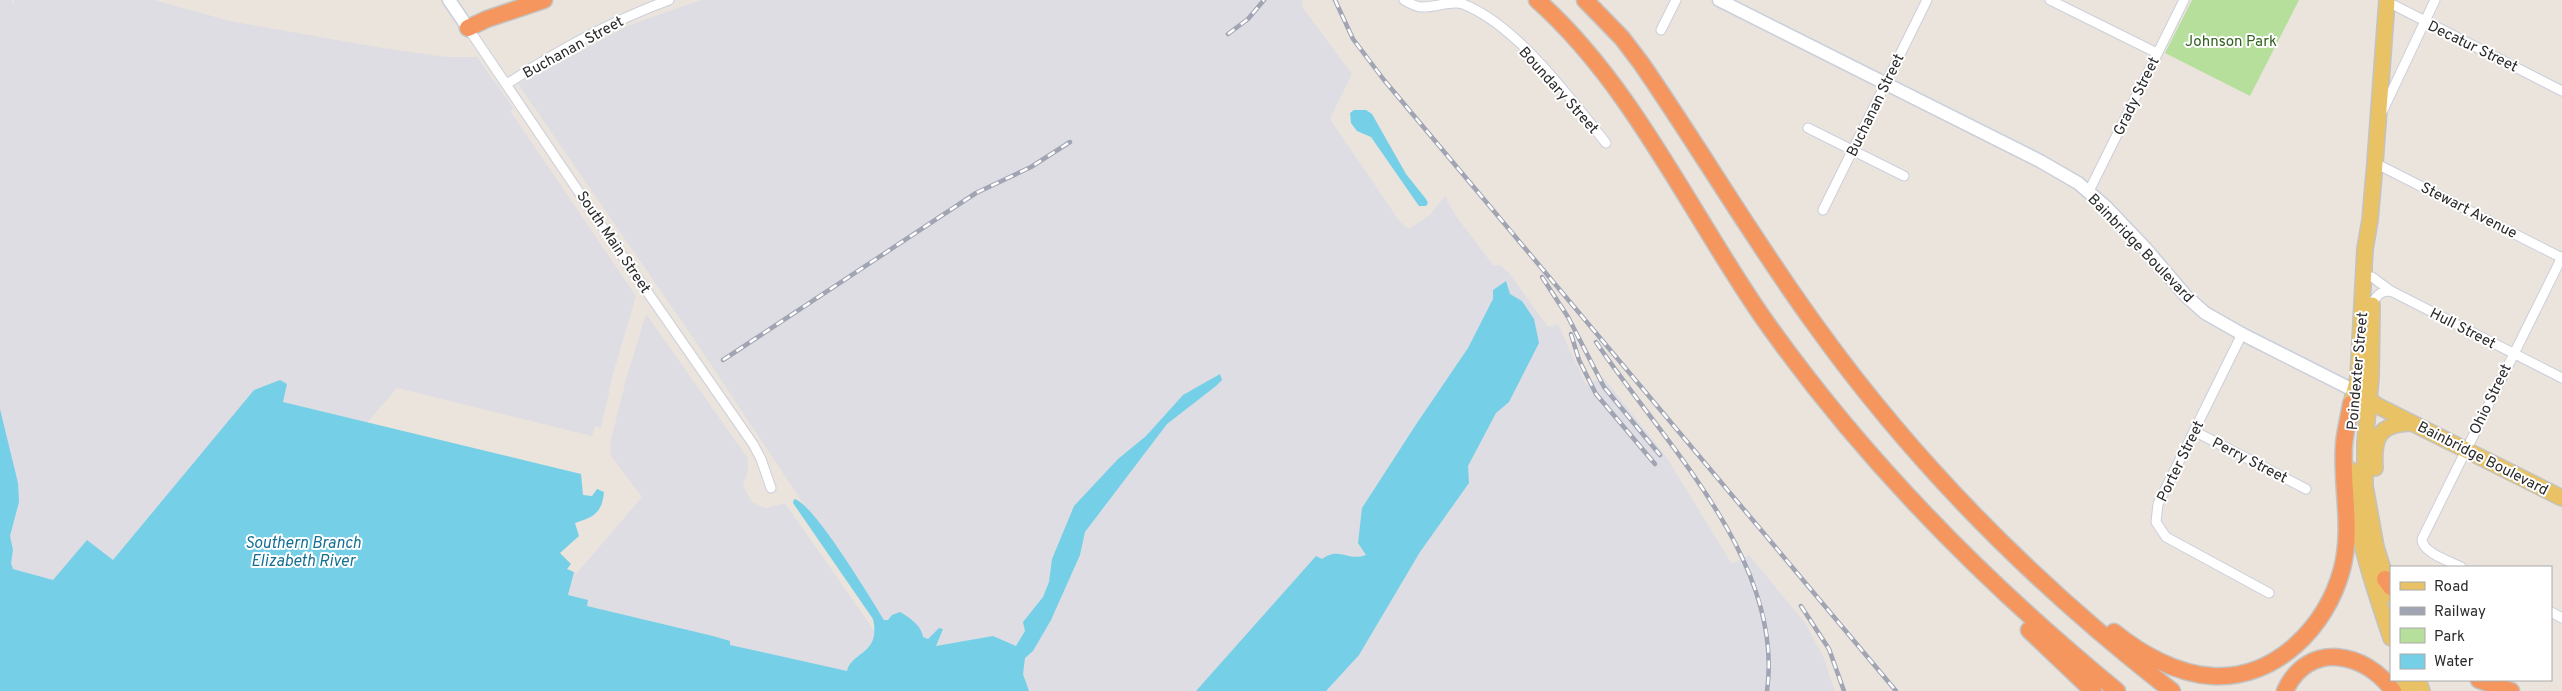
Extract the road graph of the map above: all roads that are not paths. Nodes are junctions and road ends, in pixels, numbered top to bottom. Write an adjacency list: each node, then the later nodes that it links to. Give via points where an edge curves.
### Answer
1 (449, 0): 15 (street, South Main Street)
2 (544, 0): 15 (highway)
3 (669, 0): 19 (street, Buchanan Street, via 568,46)
4 (1404, 0): 23 (street, Boundary Street, via 1419,8 1460,3 1484,15 1555,81)
5 (1537, 0): 45 (highway, via 1568,30 1612,84 1732,272 1792,356 1888,475)
6 (1585, 0): 48 (highway, via 1641,63 1779,274 1849,371 1956,495)
7 (1676, 0): 16 (street)
8 (1719, 0): 18 (street, Bainbridge Boulevard)
9 (1927, 0): 18 (street, Buchanan Street)
10 (2050, 0): 17 (street)
11 (2184, 0): 17 (street, Grady Street)
12 (2386, 0): 14 (street, Decatur Street); 21 (main road, Poindexter Street)
13 (2435, 0): 14 (street)
14 (2424, 22): 20 (street, Decatur Street); 21 (street)
15 (468, 28): 19 (street, South Main Street)
16 (1661, 30)
17 (2157, 53): 27 (street, Grady Street)
18 (1886, 83): 24 (street, Buchanan Street); 27 (street, Bainbridge Boulevard, via 2040,161 2078,183)
19 (507, 84): 42 (street, South Main Street, via 753,444)
20 (2562, 91)
21 (2378, 121): 25 (main road, Poindexter Street)
22 (1808, 128): 24 (street)
23 (1606, 143)
24 (1852, 150): 26 (street); 28 (street, Buchanan Street)
25 (2375, 163): 29 (main road, Poindexter Street); 30 (street, Stewart Avenue)
26 (1904, 176)
27 (2088, 193): 34 (street, Bainbridge Boulevard, via 2133,235 2186,296 2216,320)
28 (1823, 210)
29 (2370, 220): 31 (main road, Poindexter Street); 37 (main road, Poindexter Street, via 2365,249 2358,378)
30 (2562, 257): 35 (street, Ohio Street)
31 (2372, 276): 32 (street, Hull Street); 33 (main road, Poindexter Street)
32 (2391, 291): 33 (street, via 2378,294); 35 (street, Hull Street)
33 (2372, 303): 38 (main road, Poindexter Street)
34 (2242, 334): 37 (street, Bainbridge Boulevard); 40 (street, Porter Street)
35 (2513, 353): 36 (street, Hull Street); 41 (street, Ohio Street)
36 (2562, 378)
37 (2353, 397): 38 (main road, Bainbridge Boulevard); 48 (highway, via 2344,445 2347,525 2342,570 2326,607 2313,627 2274,661 2251,671 2226,676 2178,669 2122,639); 50 (main road, Poindexter Street, via 2355,508)
38 (2369, 400): 39 (main road, Bainbridge Boulevard); 47 (main road, Poindexter Street, via 2365,486 2376,547)
39 (2412, 423): 41 (main road, Bainbridge Boulevard); 47 (main road, via 2393,423 2387,427 2375,448 2376,490)
40 (2194, 431): 43 (street, Perry Street); 49 (street, Porter Street, via 2158,504 2158,525 2166,537 2178,545)
41 (2466, 449): 44 (main road, Bainbridge Boulevard); 46 (street, Ohio Street, via 2422,543)
42 (771, 488)
43 (2306, 489)
44 (2562, 498)
45 (1944, 535): 52 (highway, via 1989,590); 53 (highway, via 2027,616)
46 (2459, 566)
47 (2388, 583)
48 (2054, 591): 54 (highway)
49 (2269, 593)
50 (2390, 635)
51 (2482, 681): 57 (highway)
52 (2093, 691)
53 (2117, 691)
54 (2172, 691)
55 (2285, 691): 56 (highway, via 2300,670 2314,661 2333,657 2361,662 2384,678)
56 (2393, 691)
57 (2512, 691)

